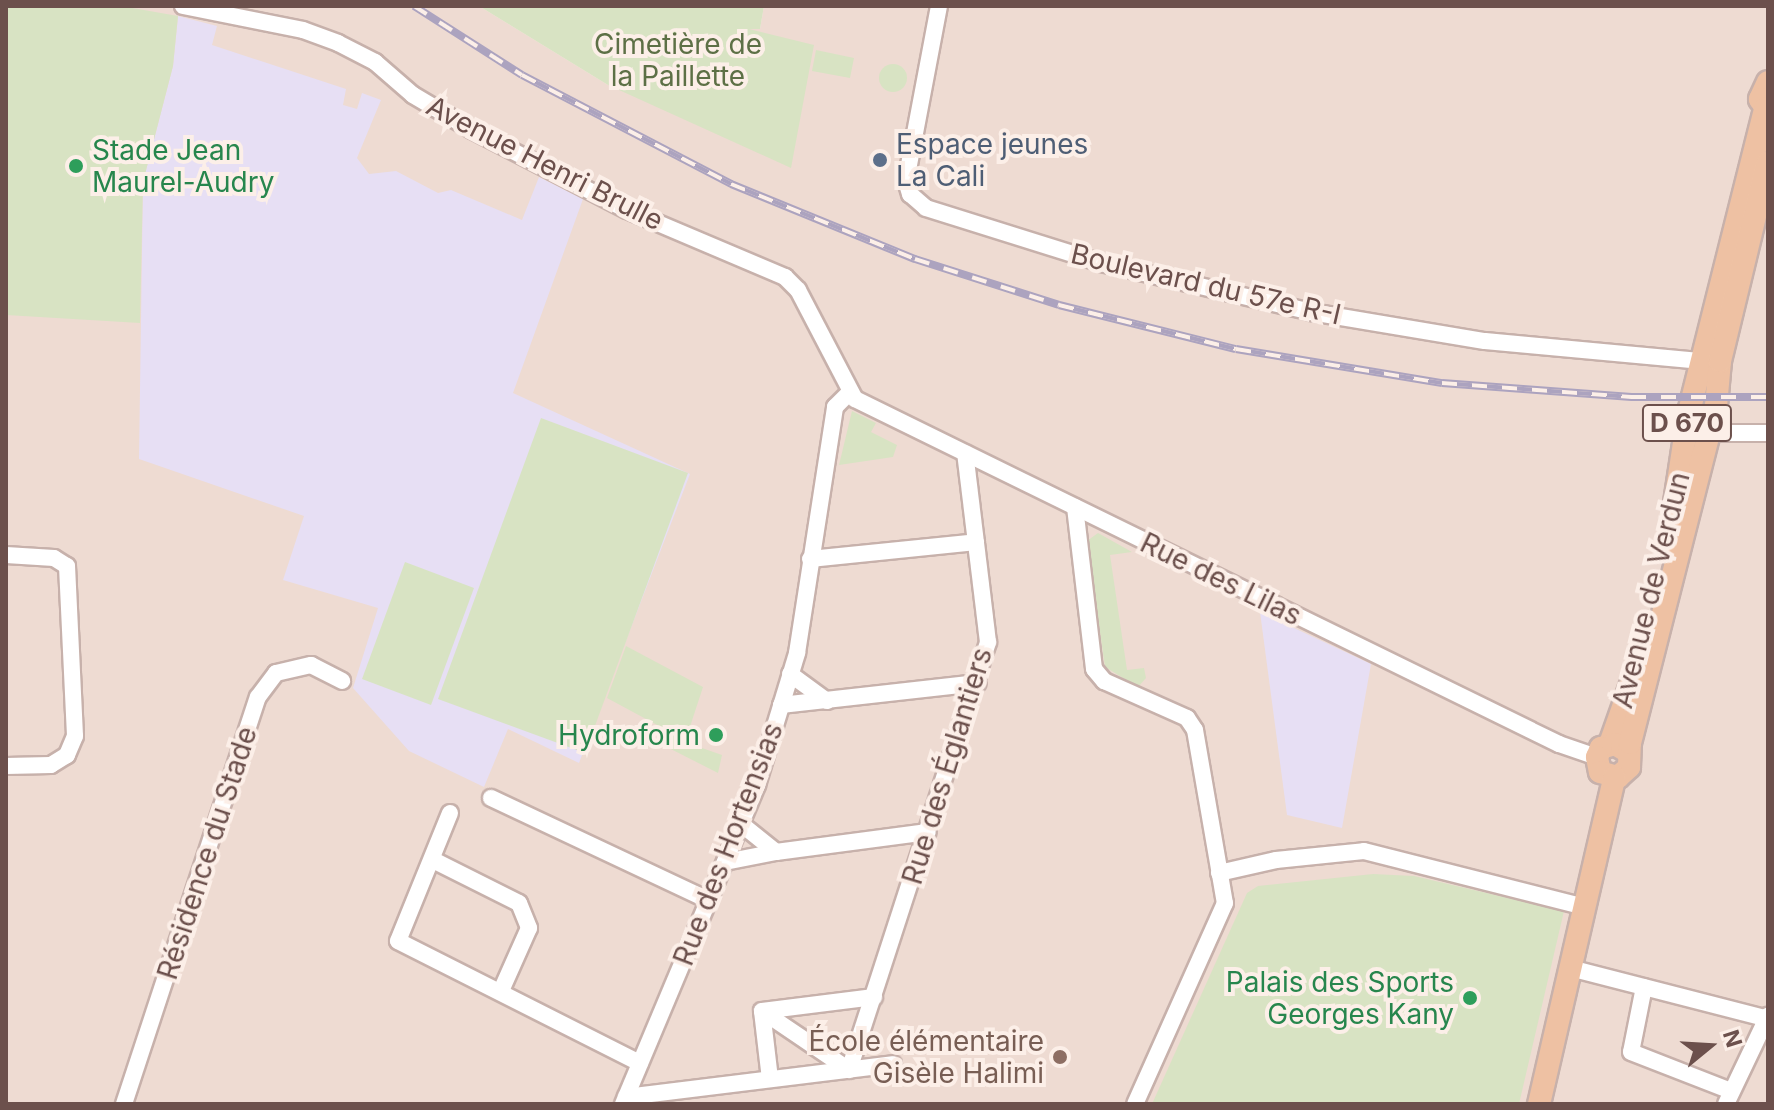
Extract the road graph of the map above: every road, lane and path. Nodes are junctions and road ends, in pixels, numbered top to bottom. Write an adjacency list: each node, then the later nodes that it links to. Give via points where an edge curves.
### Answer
1 (183, 6): 7 (street, Avenue Henri Brulle, via 303,30 338,43 375,62 413,95 472,130 627,210 785,277 798,290)
2 (939, 6): 6 (street, Boulevard du 57e R-I, via 906,181 910,194 926,208 1101,263 1311,312 1485,341)
3 (1768, 82): 4 (main road, Avenue de Verdun, via 1760,93)
4 (1767, 110): 6 (main road, Avenue de Verdun / D 670)
5 (1768, 163): 8 (main road, Avenue de Verdun / D 670, via 1720,361)
6 (1702, 361): 20 (main road, Avenue de Verdun / D 670, via 1664,563)
7 (849, 393): 10 (street, Rue des Lilas); 14 (street, Rue des Hortensias, via 835,407)
8 (1709, 433): 9 (street); 20 (main road, Avenue de Verdun / D 670)
9 (1768, 433)
10 (965, 453): 11 (street, Rue des Lilas); 12 (street, Rue des Églantiers)
11 (1075, 507): 20 (street, Rue des Lilas, via 1559,744); 29 (street, via 1094,669 1104,681 1187,718 1195,730)
12 (976, 542): 14 (street); 17 (street, Rue des Églantiers, via 988,642)
13 (6, 555): 21 (street, via 54,558 67,566 75,736 67,755 51,765)
14 (810, 559): 15 (street, Rue des Hortensias)
15 (790, 674): 18 (street); 19 (street, Rue des Hortensias)
16 (342, 681): 44 (street, Résidence du Stade, via 311,665 276,673 258,697)
17 (978, 683): 18 (street); 25 (street, Rue des Églantiers)
18 (827, 701): 19 (street)
19 (781, 705): 24 (street, Rue des Hortensias)
20 (1612, 751): 31 (main road, via 1600,772 1614,778)
21 (6, 766)
22 (491, 798): 30 (street)
23 (450, 813): 27 (street)
24 (741, 824): 26 (street); 28 (street, Rue des Hortensias)
25 (928, 832): 26 (street); 35 (street, Rue des Églantiers)
26 (776, 852): 28 (street)
27 (433, 860): 34 (street, via 519,903 529,928); 34 (street, via 398,941)
28 (725, 862): 30 (street, Rue des Hortensias)
29 (1219, 873): 31 (street, via 1276,860 1364,851); 45 (street, via 1225,903)
30 (708, 900): 38 (street, Rue des Hortensias)
31 (1585, 907): 32 (main road)
32 (1570, 968): 33 (street); 46 (main road)
33 (1644, 987): 37 (street); 42 (street, via 1631,1052)
34 (501, 991): 38 (street)
35 (874, 997): 36 (street); 40 (street, Rue des Églantiers)
36 (762, 1011): 40 (street); 41 (street)
37 (1767, 1017): 42 (street)
38 (640, 1063): 43 (street, Rue des Hortensias)
39 (893, 1064): 40 (street)
40 (849, 1070): 41 (street)
41 (770, 1079): 43 (street)
42 (1729, 1098)
43 (625, 1101)
44 (124, 1104)
45 (1135, 1104)
46 (1539, 1104)

